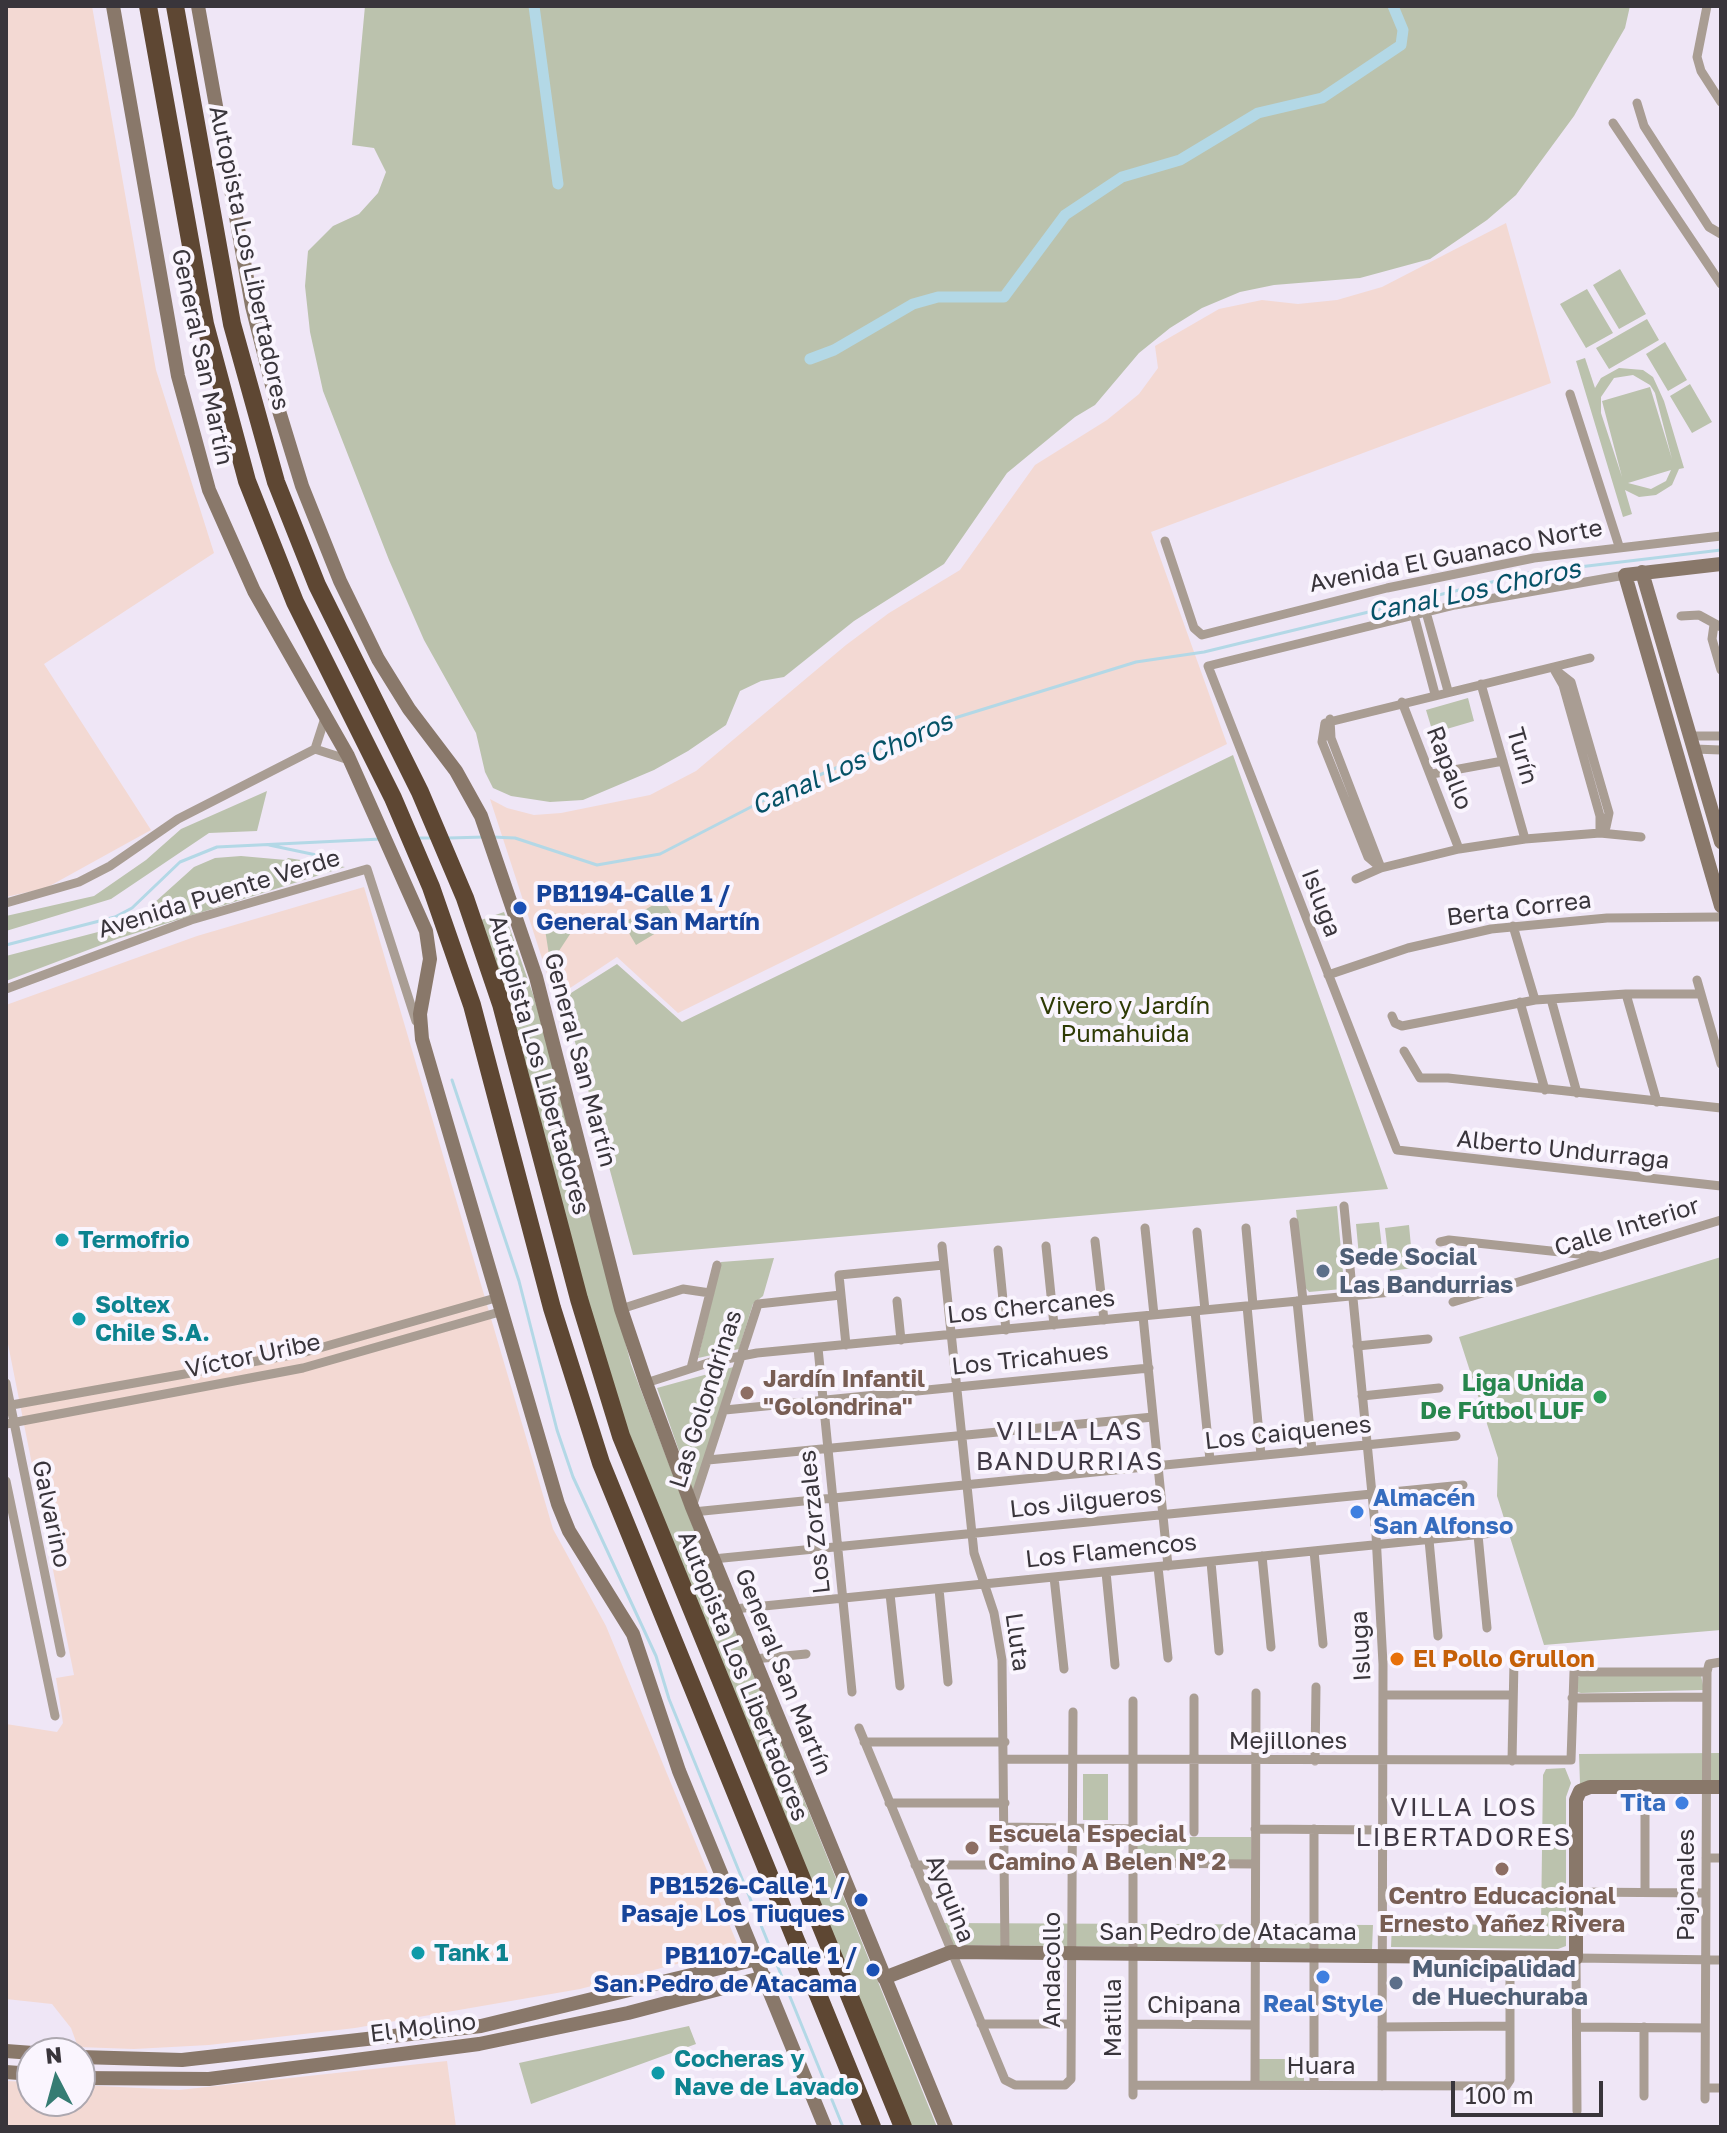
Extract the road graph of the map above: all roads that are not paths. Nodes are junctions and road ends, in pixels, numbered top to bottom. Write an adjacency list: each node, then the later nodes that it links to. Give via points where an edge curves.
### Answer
1 (113, 6): 32 (street, General San Martín, via 178,376 199,458 242,569)
2 (148, 6): 253 (highway, Autopista Los Libertadores, via 205,324 233,438 295,602 417,853 472,1005 552,1308 601,1463)
3 (175, 6): 254 (highway, Autopista Los Libertadores, via 232,324 265,447 317,585 447,853 504,1016 621,1436)
4 (198, 6): 94 (street, General San Martín, via 252,306 302,486 368,640 481,816 551,1030)
5 (1707, 6): 6 (street, via 1697,57)
6 (1721, 102)
7 (1637, 103): 9 (street, via 1644,126 1709,227)
8 (1613, 123): 10 (street)
9 (1721, 234)
10 (1721, 284)
11 (1570, 394): 14 (street)
12 (1721, 536): 14 (street, Avenida El Guanaco Norte)
13 (1165, 541): 14 (street, Avenida El Guanaco Norte, via 1194,628 1202,635 1387,588)
14 (1619, 546)
15 (1721, 564): 16 (street, Avenida El Guanaco Norte)
16 (1642, 572): 17 (street, Avenida El Guanaco Norte); 23 (street)
17 (1625, 575): 18 (street, Avenida El Guanaco Norte); 25 (street)
18 (1426, 612): 19 (street, Avenida El Guanaco Norte); 29 (street)
19 (1414, 615): 24 (street, Avenida El Guanaco Norte); 30 (street)
20 (1681, 616): 21 (street, via 1699,615)
21 (1719, 624): 27 (street, via 1712,639)
22 (1590, 658): 26 (street)
23 (1668, 662): 25 (street); 34 (street)
24 (1208, 666): 53 (street, Isluga)
25 (1651, 667): 41 (street)
26 (1553, 668): 28 (street); 42 (street, via 1585,748)
27 (1721, 670)
28 (1481, 684): 29 (street); 38 (street, Turín)
29 (1448, 691): 30 (street)
30 (1435, 694): 31 (street)
31 (1402, 702): 39 (street, Rapallo); 47 (street, via 1330,719 1349,796)
32 (326, 714): 35 (street); 37 (street, General San Martín)
33 (1721, 736): 34 (street)
34 (1692, 742): 36 (street); 40 (street)
35 (315, 749): 37 (street); 49 (street, via 178,819 79,882)
36 (1721, 750)
37 (350, 760): 62 (street, General San Martín, via 426,931 430,948 420,1014)
38 (1503, 761): 39 (street); 44 (street, Turín)
39 (1432, 774): 46 (street, Rapallo)
40 (1715, 820): 41 (street); 45 (street)
41 (1698, 825): 50 (street)
42 (1600, 833): 43 (street); 44 (street)
43 (1641, 837)
44 (1525, 839): 46 (street)
45 (1721, 842)
46 (1459, 849): 47 (street)
47 (1381, 868): 48 (street)
48 (1356, 879)
49 (6, 903)
50 (1721, 906)
51 (1721, 917): 52 (street, Berta Correa)
52 (1513, 926): 53 (street, Berta Correa, via 1431,941); 59 (street)
53 (1328, 975): 69 (street, Isluga)
54 (1697, 980): 57 (street)
55 (6, 989): 62 (street, Avenida Puente Verde, via 191,920 367,869)
56 (1626, 994): 57 (street); 58 (street); 67 (street)
57 (1701, 994): 64 (street)
58 (1551, 999): 59 (street); 66 (street)
59 (1535, 1000): 60 (street)
60 (1520, 1002): 61 (street, via 1402,1026); 65 (street)
61 (1392, 1016)
62 (422, 1039): 92 (street, General San Martín)
63 (1404, 1051): 65 (street, via 1420,1078)
64 (1721, 1064)
65 (1545, 1090): 66 (street)
66 (1577, 1093): 67 (street)
67 (1657, 1102): 68 (street)
68 (1721, 1108)
69 (1401, 1153): 70 (street, Alberto Undurraga)
70 (1721, 1186)
71 (1344, 1206): 88 (street, Isluga)
72 (1721, 1220): 82 (street, Calle Interior)
73 (1294, 1222): 90 (street)
74 (1145, 1228): 96 (street)
75 (1246, 1228): 93 (street)
76 (1197, 1232): 95 (street)
77 (1095, 1241): 97 (street)
78 (1440, 1242): 82 (street)
79 (942, 1246): 84 (street, Lluta)
80 (1046, 1246): 98 (street)
81 (998, 1250): 99 (street)
82 (1600, 1256): 91 (street, Calle Interior)
83 (717, 1265): 86 (street)
84 (944, 1265): 87 (street, via 839,1275); 100 (street, Lluta)
85 (1423, 1289): 88 (street, Los Chercanes)
86 (710, 1293): 94 (street, via 686,1288); 108 (street)
87 (841, 1295): 103 (street); 106 (street, Las Golondrinas, via 758,1304)
88 (1352, 1295): 90 (street, Los Chercanes); 104 (street, Isluga)
89 (897, 1301): 102 (street)
90 (1300, 1301): 93 (street, Los Chercanes); 125 (street)
91 (1453, 1302)
92 (501, 1304): 107 (street, Víctor Uribe); 110 (street, Víctor Uribe); 224 (street, General San Martín, via 561,1511 633,1634 679,1771)
93 (1250, 1306): 95 (street, Los Chercanes); 126 (street)
94 (621, 1309): 112 (street, General San Martín)
95 (1200, 1311): 96 (street, Los Chercanes); 128 (street)
96 (1149, 1316): 97 (street, Los Chercanes); 109 (street)
97 (1104, 1320): 98 (street, Los Chercanes)
98 (1054, 1325): 99 (street, Los Chercanes)
99 (1006, 1330): 100 (street, Los Chercanes)
100 (952, 1335): 102 (street, Los Chercanes); 113 (street, Lluta)
101 (1428, 1339): 104 (street)
102 (901, 1340): 103 (street, Los Chercanes)
103 (846, 1345): 105 (street, Los Chercanes)
104 (1357, 1346): 115 (street, Isluga)
105 (818, 1348): 106 (street, Los Chercanes); 116 (street, Los Zorzales)
106 (743, 1356): 108 (street, Los Chercanes); 118 (street, Las Golondrinas)
107 (274, 1359): 110 (street); 117 (street, Víctor Uribe)
108 (691, 1368): 112 (street, Los Chercanes)
109 (1149, 1368): 113 (street, Los Tricahues); 119 (street)
110 (276, 1374): 120 (street, Víctor Uribe)
111 (6, 1383): 117 (street, Galvarino)
112 (646, 1383): 135 (street, General San Martín)
113 (957, 1387): 116 (street, Los Tricahues); 121 (street, Lluta)
114 (1439, 1388): 115 (street)
115 (1362, 1396): 123 (street, Isluga)
116 (823, 1400): 118 (street, Los Tricahues); 124 (street, Los Zorzales)
117 (8, 1405): 120 (street, Galvarino)
118 (725, 1410): 127 (street, Las Golondrinas)
119 (1153, 1417): 121 (street); 129 (street)
120 (9, 1423): 154 (street, Galvarino)
121 (962, 1436): 124 (street); 131 (street, Lluta)
122 (1456, 1436): 123 (street, Los Caiquenes)
123 (1367, 1445): 125 (street, Los Caiquenes); 133 (street, Isluga)
124 (828, 1449): 127 (street); 134 (street, Los Zorzales)
125 (1312, 1450): 126 (street, Los Caiquenes)
126 (1261, 1455): 128 (street, Los Caiquenes)
127 (708, 1460): 135 (street, Las Golondrinas)
128 (1210, 1460): 129 (street, Los Caiquenes)
129 (1158, 1466): 131 (street, Los Caiquenes); 136 (street)
130 (6, 1481): 155 (street, Galvarino)
131 (967, 1485): 134 (street, Los Caiquenes); 137 (street, Lluta)
132 (1463, 1485): 133 (street, Los Jilgueros)
133 (1372, 1494): 136 (street, Los Jilgueros); 141 (street, Isluga)
134 (833, 1498): 135 (street, Los Caiquenes); 142 (street, Los Zorzales)
135 (693, 1510): 145 (street, General San Martín)
136 (1163, 1514): 137 (street, Los Jilgueros); 147 (street)
137 (972, 1533): 142 (street, Los Jilgueros); 150 (street, Lluta)
138 (1493, 1533): 139 (street, Los Flamencos)
139 (1478, 1535): 140 (street, Los Flamencos); 157 (street)
140 (1429, 1540): 141 (street, Los Flamencos); 158 (street)
141 (1375, 1545): 143 (street, Los Flamencos); 176 (street, Isluga)
142 (837, 1546): 145 (street, Los Jilgueros); 153 (street, Los Zorzales)
143 (1314, 1551): 144 (street, Los Flamencos); 159 (street)
144 (1262, 1556): 146 (street, Los Flamencos); 160 (street)
145 (713, 1559): 156 (street, General San Martín)
146 (1211, 1562): 147 (street, Los Flamencos); 161 (street)
147 (1163, 1566): 148 (street, Los Flamencos); 164 (street)
148 (1106, 1572): 149 (street, Los Flamencos); 168 (street)
149 (1054, 1577): 150 (street, Los Flamencos); 169 (street)
150 (983, 1584): 151 (street, Los Flamencos); 186 (street, Lluta, via 997,1626)
151 (939, 1589): 152 (street, Los Flamencos); 171 (street)
152 (890, 1594): 153 (street, Los Flamencos); 172 (street)
153 (843, 1598): 156 (street, Los Flamencos); 174 (street, Los Zorzales)
154 (50, 1602): 155 (street); 162 (street, Galvarino)
155 (32, 1606): 183 (street, Galvarino)
156 (734, 1609): 165 (street, General San Martín)
157 (1487, 1628)
158 (1438, 1636)
159 (1323, 1644)
160 (1271, 1647)
161 (1219, 1651)
162 (61, 1653)
163 (806, 1654): 165 (street)
164 (1168, 1658)
165 (754, 1659): 228 (street, General San Martín)
166 (1514, 1661): 177 (street)
167 (1721, 1662): 170 (street, via 1709,1664)
168 (1115, 1665)
169 (1064, 1669)
170 (1707, 1672): 178 (street, Pajonales); 180 (street, via 1574,1672)
171 (948, 1682)
172 (900, 1686)
173 (1316, 1687): 192 (street)
174 (852, 1692)
175 (1256, 1693): 191 (street)
176 (1383, 1695): 177 (street); 194 (street, Isluga)
177 (1513, 1695): 193 (street)
178 (1706, 1697): 180 (street); 196 (street, Pajonales)
179 (1194, 1698): 190 (street)
180 (1572, 1698): 193 (street, Mejillones, via 1571,1760)
181 (1133, 1701): 189 (street, Matilla)
182 (1073, 1712): 188 (street, Andacollo)
183 (55, 1716)
184 (859, 1728): 185 (street, Ayquina)
185 (864, 1742): 186 (street); 197 (street, Ayquina)
186 (1005, 1742): 187 (street, Lluta)
187 (1005, 1759): 188 (street, Mejillones); 198 (street, Lluta)
188 (1073, 1760): 189 (street, Mejillones); 200 (street, Andacollo)
189 (1133, 1760): 190 (street, Mejillones); 201 (street, Matilla)
190 (1194, 1760): 191 (street, Mejillones); 205 (street)
191 (1255, 1761): 192 (street, Mejillones); 202 (street)
192 (1315, 1761): 194 (street, Mejillones)
193 (1512, 1761): 194 (street, Mejillones)
194 (1384, 1762): 204 (street, Isluga)
195 (1645, 1787): 196 (street); 212 (street, via 1580,1791); 213 (street)
196 (1714, 1787): 206 (street, Pajonales)
197 (889, 1803): 198 (street); 210 (street, Ayquina)
198 (1005, 1803): 199 (street, Lluta)
199 (1005, 1827): 200 (street); 211 (street, Lluta)
200 (1072, 1828): 201 (street); 217 (street, Andacollo)
201 (1133, 1829): 208 (street, Matilla)
202 (1255, 1829): 203 (street); 209 (street)
203 (1314, 1829): 204 (street); 220 (street)
204 (1383, 1830): 221 (street, Isluga)
205 (1194, 1832)
206 (1706, 1858): 207 (street); 214 (street, Pajonales)
207 (1721, 1858)
208 (1133, 1863): 209 (street); 218 (street, Matilla)
209 (1255, 1864): 219 (street)
210 (915, 1865): 211 (street); 215 (street, Ayquina)
211 (1005, 1865): 216 (street, Lluta)
212 (1575, 1892): 213 (street); 223 (street)
213 (1645, 1892): 214 (street)
214 (1706, 1893): 225 (street, Pajonales)
215 (951, 1952): 216 (street, San Pedro de Atacama); 228 (street, San Pedro de Atacama); 231 (street, Ayquina)
216 (1005, 1953): 217 (street, San Pedro de Atacama)
217 (1072, 1953): 218 (street, San Pedro de Atacama); 232 (street, Andacollo)
218 (1133, 1954): 219 (street, San Pedro de Atacama); 233 (street, Matilla)
219 (1255, 1955): 220 (street, San Pedro de Atacama); 234 (street)
220 (1314, 1955): 221 (street, San Pedro de Atacama); 246 (street)
221 (1382, 1956): 222 (street, San Pedro de Atacama); 236 (street, Isluga)
222 (1510, 1957): 223 (street, San Pedro de Atacama); 235 (street)
223 (1576, 1958): 225 (street, San Pedro de Atacama); 237 (street)
224 (757, 1959): 227 (street, General San Martín); 229 (street, El Molino)
225 (1706, 1960): 226 (street, San Pedro de Atacama); 239 (street, Pajonales)
226 (1721, 1960)
227 (765, 1977): 230 (street, El Molino); 252 (street, General San Martín)
228 (884, 1978): 255 (street, General San Martín)
229 (675, 1981): 230 (street, via 679,1991); 241 (street, El Molino, via 481,2026)
230 (672, 2002): 243 (street, El Molino, via 479,2044)
231 (981, 2024): 232 (street); 244 (street, Ayquina, via 1007,2083)
232 (1071, 2024): 244 (street, Andacollo)
233 (1133, 2024): 234 (street, Chipana); 249 (street, Matilla)
234 (1255, 2025): 245 (street)
235 (1510, 2026): 236 (street); 247 (street, Huara, via 1508,2085)
236 (1382, 2027): 247 (street, Isluga)
237 (1577, 2027): 238 (street); 251 (street)
238 (1644, 2027): 239 (street); 250 (street)
239 (1705, 2028): 248 (street, Pajonales, via 1705,2093)
240 (96, 2057): 241 (street, El Molino)
241 (179, 2060): 243 (street, via 183,2070)
242 (96, 2079): 243 (street, El Molino)
243 (175, 2081)
244 (1069, 2083)
245 (1255, 2085): 246 (street, Huara); 249 (street, Huara)
246 (1314, 2085): 247 (street, Huara)
247 (1382, 2086)
248 (1721, 2088)
249 (1133, 2090)
250 (1644, 2096)
251 (1577, 2111)
252 (825, 2127)
253 (872, 2127)
254 (903, 2127)
255 (946, 2127)

